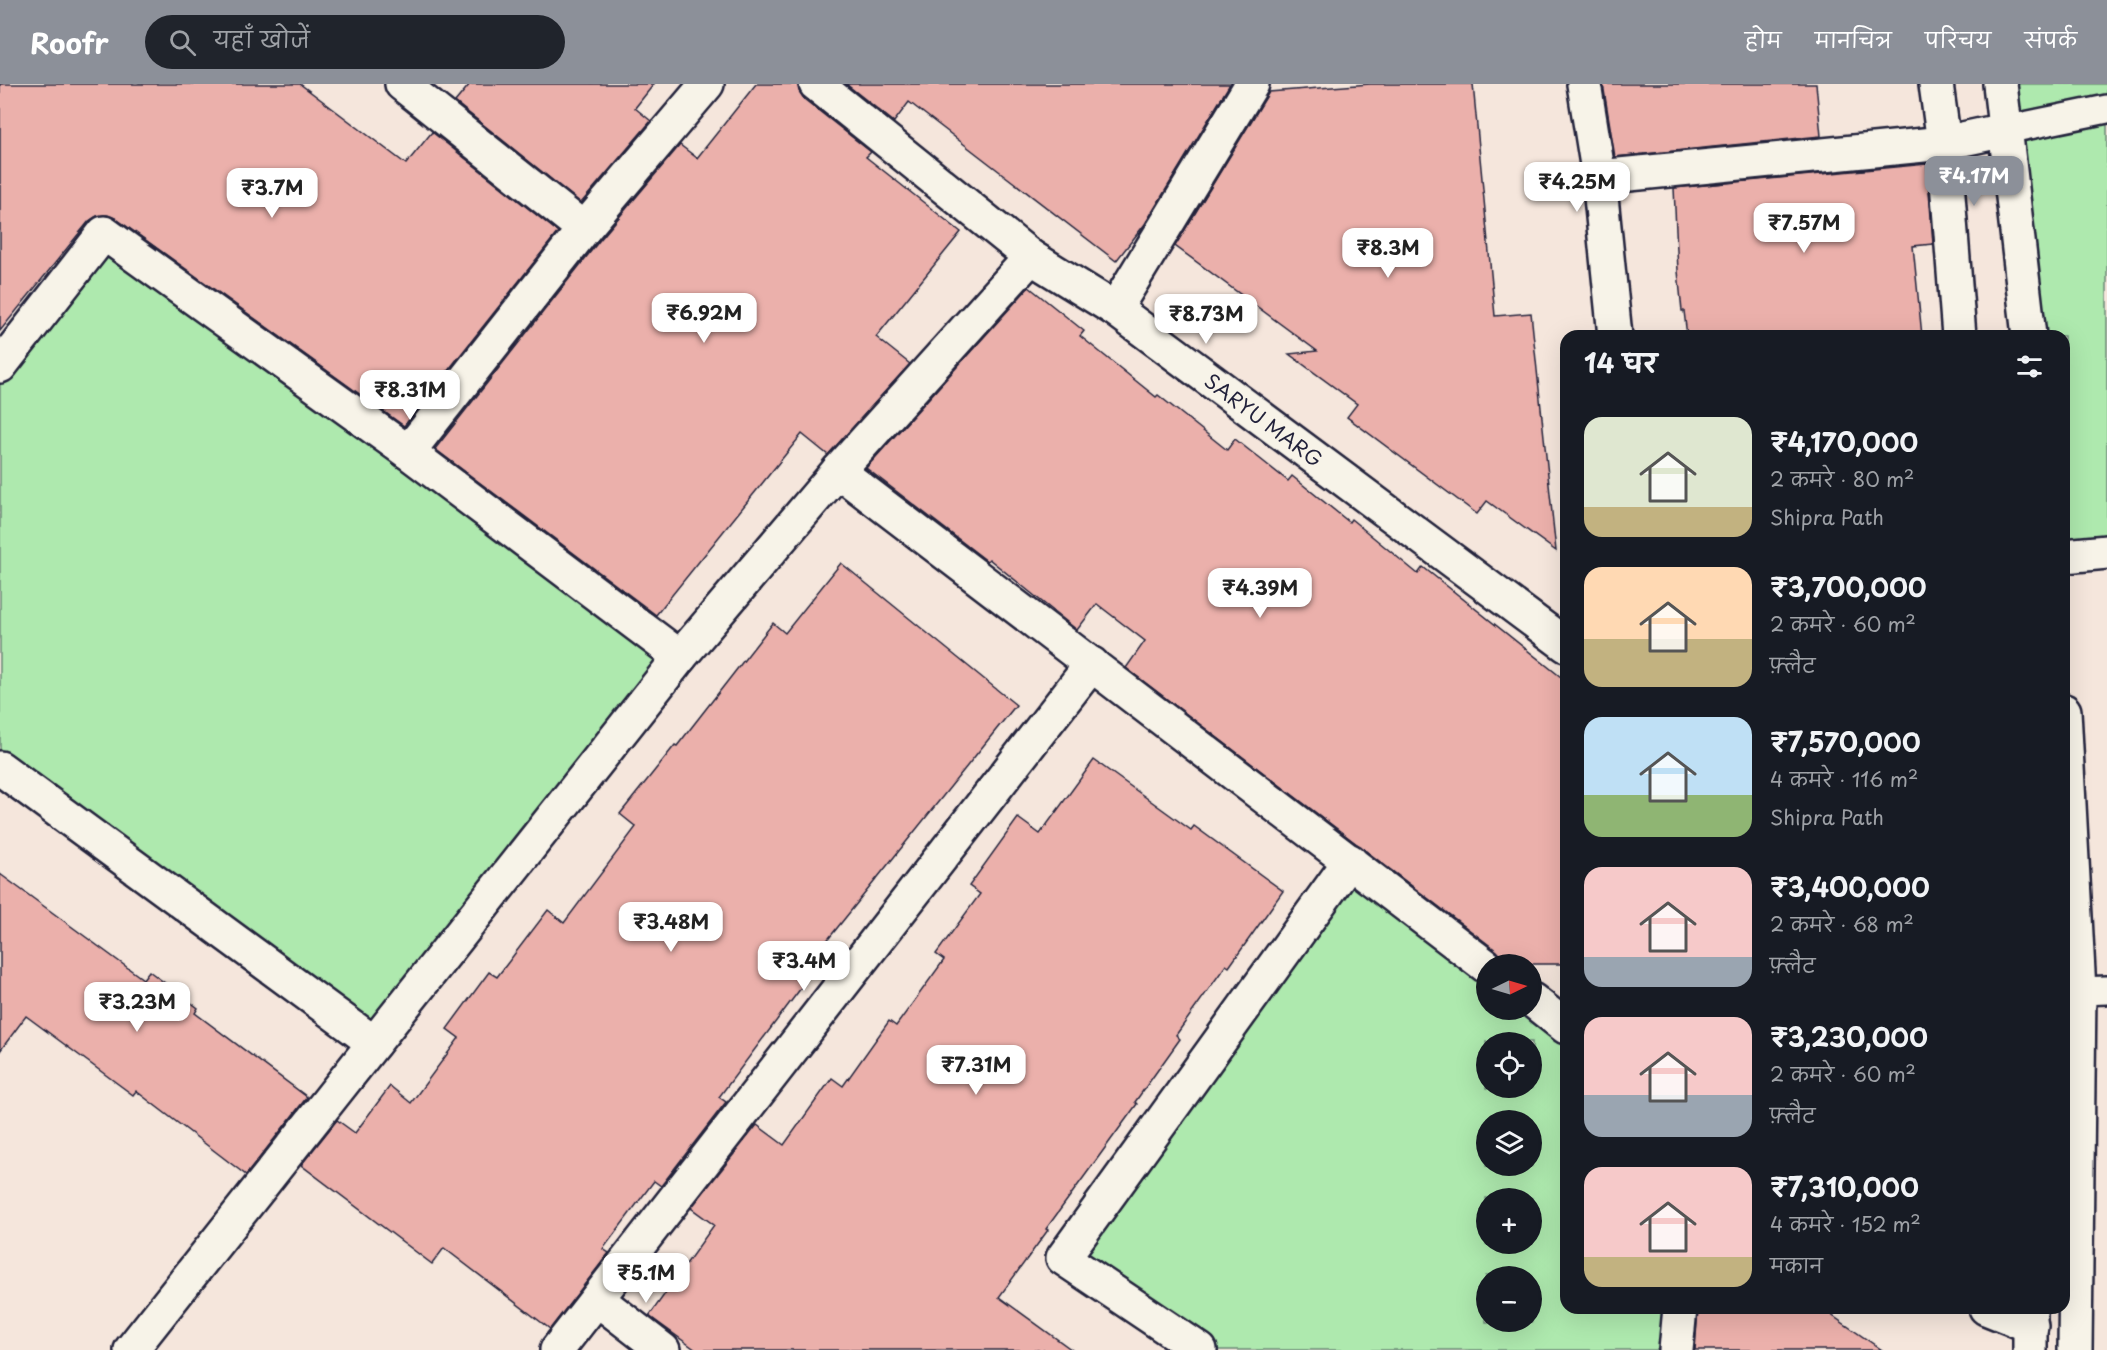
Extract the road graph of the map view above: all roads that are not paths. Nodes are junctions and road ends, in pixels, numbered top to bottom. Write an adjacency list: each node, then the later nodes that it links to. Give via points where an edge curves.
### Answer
1 (402, 84): 12 (street)
2 (706, 84): 12 (street)
3 (816, 84): 13 (street, SARYU MARG)
4 (1252, 84): 14 (street)
5 (1584, 84): 11 (street)
6 (1936, 84): 10 (street)
7 (2000, 84): 9 (street)
8 (2107, 109): 9 (lane)
9 (2005, 130): 10 (street); 17 (street)
10 (1944, 143): 11 (street); 16 (street)
11 (1599, 177): 15 (street)
12 (584, 230): 19 (street)
13 (1031, 257): 14 (street, SARYU MARG); 20 (street)
14 (1115, 309): 23 (street, SARYU MARG)
15 (1615, 330)
16 (1959, 330)
17 (2028, 330)
18 (0, 366): 19 (street, via 104,233)
19 (408, 452): 24 (street)
20 (838, 471): 24 (street); 25 (street)
21 (2107, 552): 22 (street)
22 (2070, 555)
23 (1560, 641)
24 (680, 657): 33 (street)
25 (1092, 664): 28 (street); 34 (street)
26 (0, 768): 33 (street)
27 (2070, 769): 30 (street)
28 (1350, 861): 29 (street); 41 (street, via 1063,1258)
29 (1476, 958)
30 (2093, 990): 43 (street)
31 (1542, 1008): 32 (street)
32 (1560, 1022)
33 (374, 1043): 38 (street)
34 (597, 1299): 39 (street); 40 (street)
35 (1679, 1314): 42 (street)
36 (2000, 1314): 37 (street)
37 (2031, 1328)
38 (131, 1350)
39 (557, 1350)
40 (663, 1350)
41 (1200, 1350)
42 (1676, 1350)
43 (2075, 1350)

